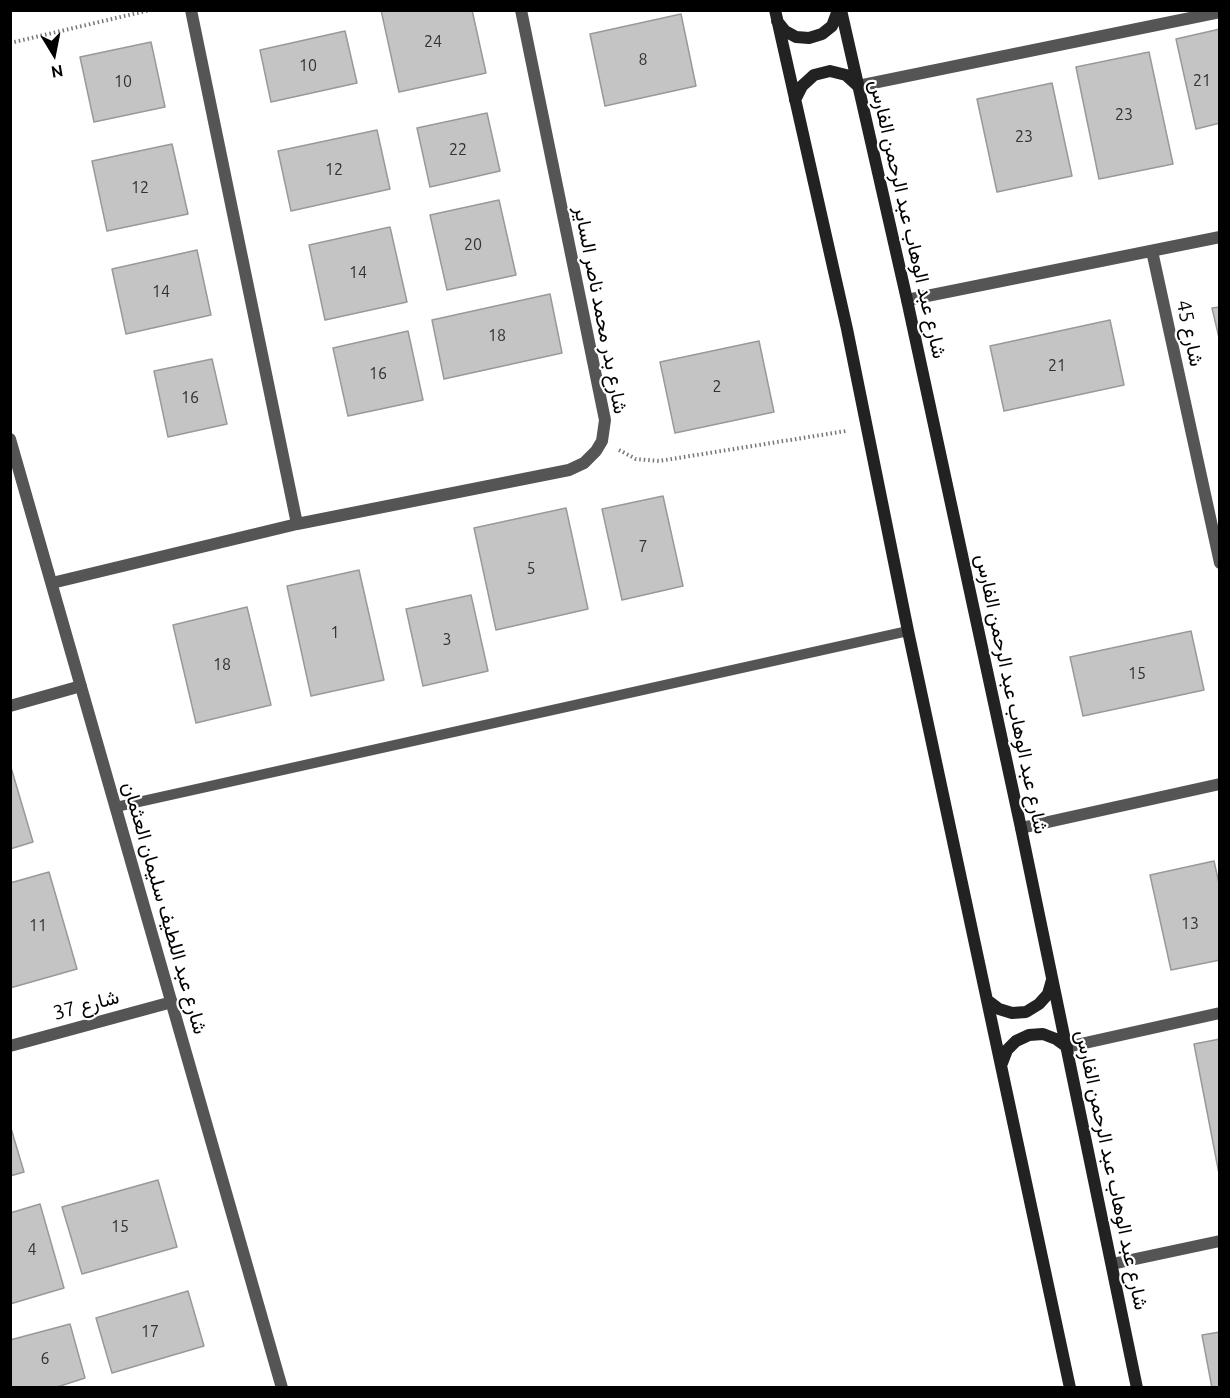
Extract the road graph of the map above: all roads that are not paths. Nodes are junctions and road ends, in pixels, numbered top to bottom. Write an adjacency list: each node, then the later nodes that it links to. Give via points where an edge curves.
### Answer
1 (191, 10): 12 (street)
2 (521, 10): 12 (street, شارع بدر محمد ناصر الساير, via 605,420 602,441 584,463 569,470)
3 (839, 10): 5 (street, via 832,26 810,38 785,31); 6 (street, شارع عبد الوهاب عبد الرحمن الفارس)
4 (1220, 12): 6 (street)
5 (776, 15): 7 (street)
6 (858, 86): 7 (street, via 846,75 830,71 814,75); 10 (street, شارع عبد الوهاب عبد الرحمن الفارس)
7 (795, 100): 15 (street, via 847,329)
8 (1220, 237): 9 (street)
9 (1152, 251): 10 (street); 13 (street, شارع 45)
10 (907, 300): 20 (street, شارع عبد الوهاب عبد الرحمن الفارس)
11 (10, 439): 14 (street, شارع عبد اللطيف سليمان العثمان)
12 (297, 524): 14 (street, شارع بدر محمد ناصر الساير)
13 (1220, 563)
14 (52, 583): 16 (street, شارع عبد اللطيف سليمان العثمان)
15 (908, 631): 19 (lane); 22 (street)
16 (81, 686): 17 (street); 19 (street, شارع عبد اللطيف سليمان العثمان)
17 (10, 706)
18 (1220, 784): 20 (street)
19 (116, 807): 23 (street, شارع عبد اللطيف سليمان العثمان)
20 (1021, 828): 21 (street, شارع عبد الوهاب عبد الرحمن الفارس)
21 (1052, 980): 22 (street, via 1048,994 1026,1011 999,1009); 26 (street, شارع عبد الوهاب عبد الرحمن الفارس)
22 (987, 999): 27 (street)
23 (172, 1002): 25 (street, شارع 37); 30 (street, شارع عبد اللطيف سليمان العثمان)
24 (1220, 1013): 26 (street)
25 (10, 1046)
26 (1067, 1047): 27 (street, via 1043,1034 1029,1035 1016,1041); 29 (street, شارع عبد الوهاب عبد الرحمن الفارس)
27 (1001, 1063): 31 (street)
28 (1220, 1241): 29 (street)
29 (1112, 1264): 32 (street, شارع عبد الوهاب عبد الرحمن الفارس)
30 (282, 1388)
31 (1070, 1388)
32 (1137, 1388)

